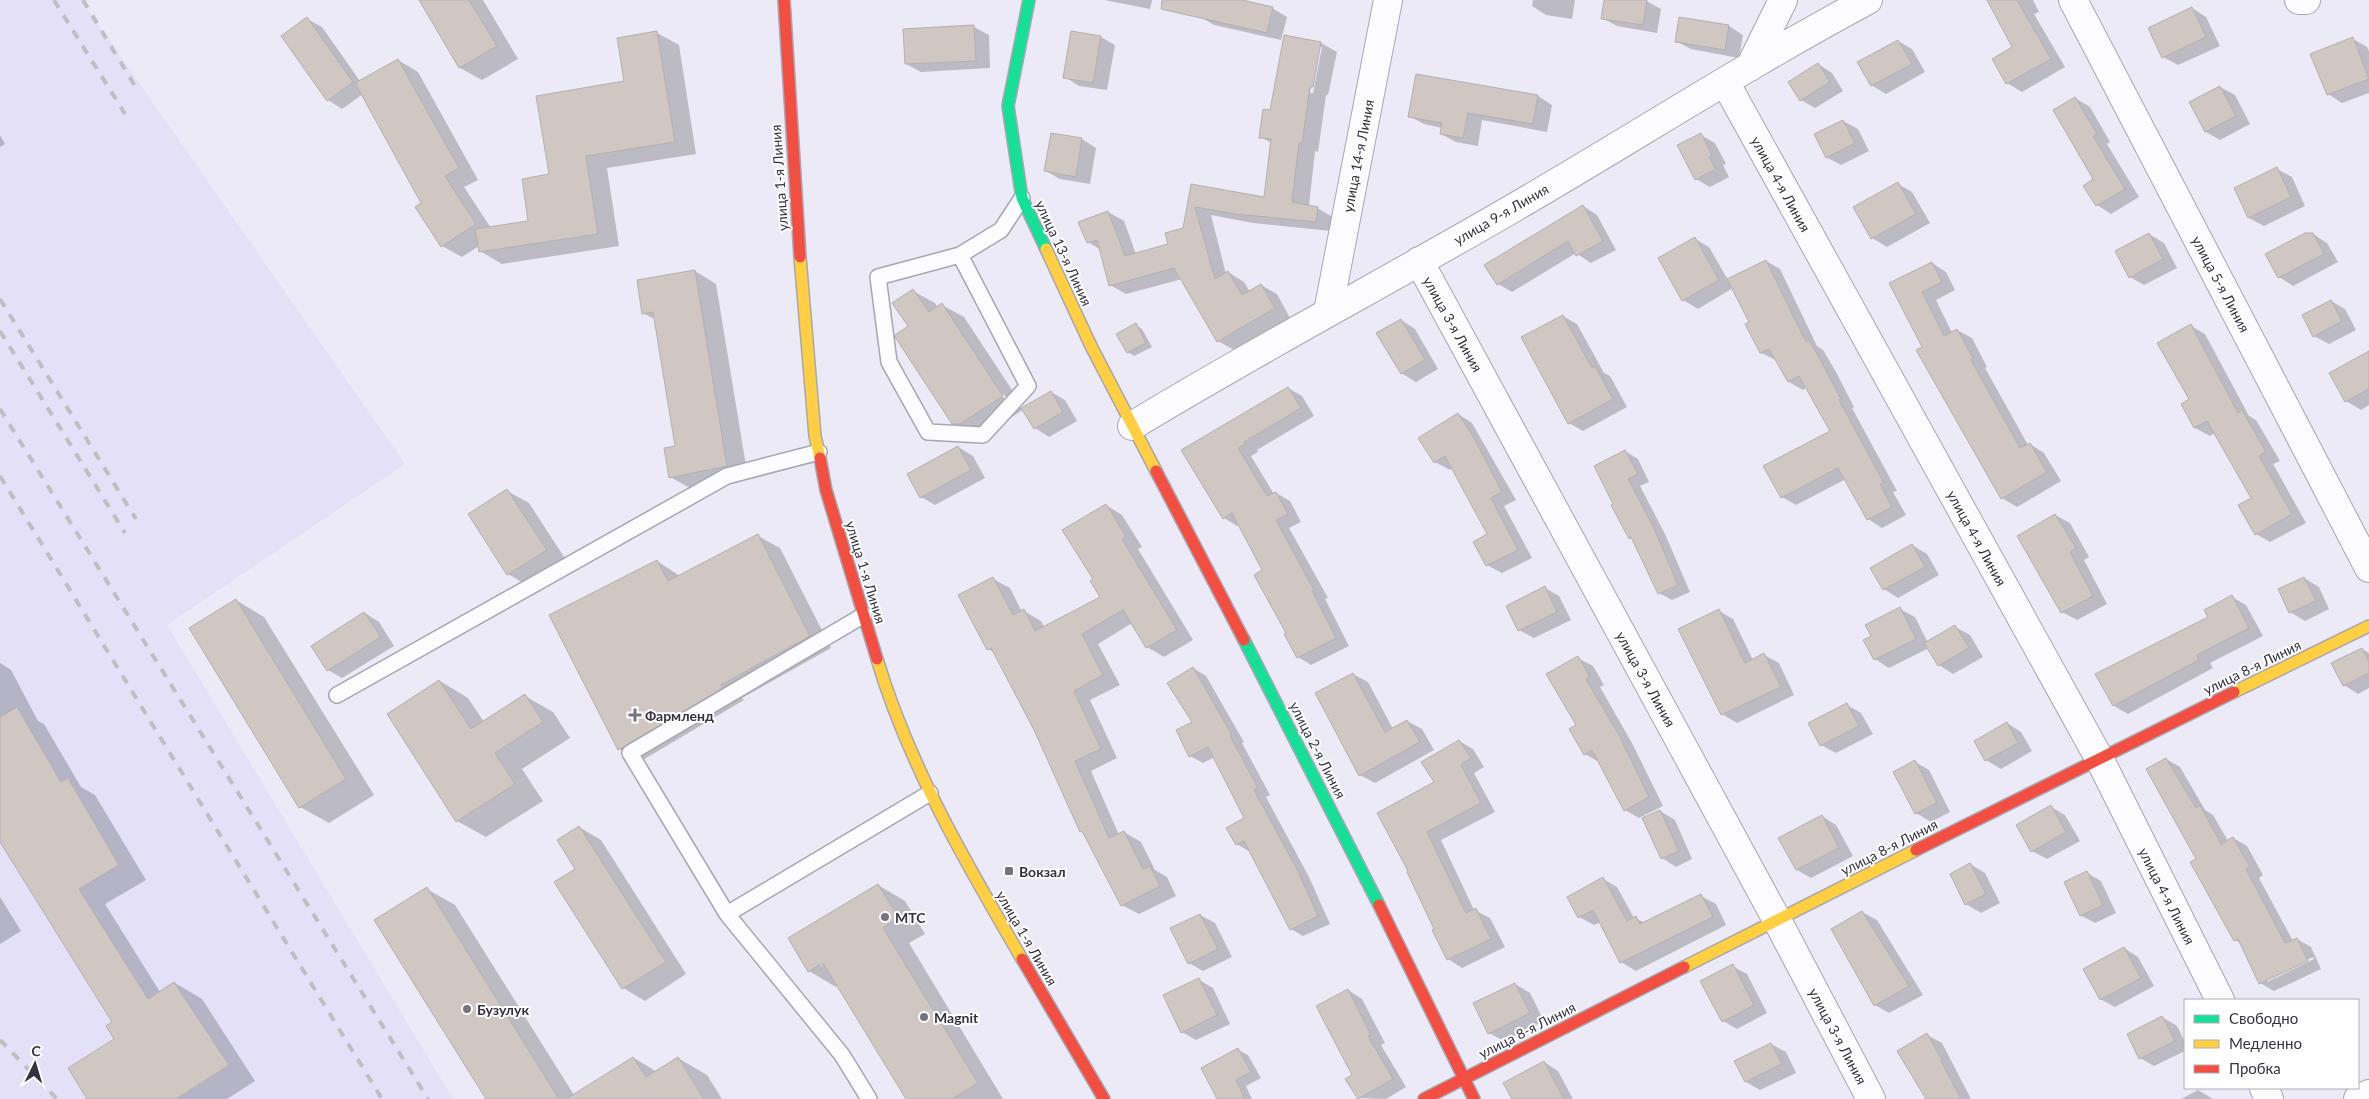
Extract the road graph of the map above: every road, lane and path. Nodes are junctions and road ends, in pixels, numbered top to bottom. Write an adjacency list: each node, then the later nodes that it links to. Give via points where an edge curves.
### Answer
1 (784, 0): 16 (street, улица 1-я Линия, via 801,289)
2 (1029, 0): 11 (street, улица 13-я Линия, via 1008,106)
3 (1388, 0): 14 (street, улица 14-я Линия)
4 (1783, 0): 9 (street)
5 (1868, 0): 9 (street, улица 9-я Линия)
6 (2073, 0): 17 (street, улица 5-я Линия)
7 (2300, 0): 8 (street)
8 (2306, 0)
9 (1750, 67): 10 (street, улица 9-я Линия)
10 (1725, 82): 13 (street, улица 9-я Линия); 21 (street, улица 4-я Линия)
11 (1022, 198): 12 (lane, via 1001,230); 15 (street, улица 13-я Линия)
12 (960, 255): 12 (lane, via 878,277 889,362 928,432 983,435 1028,386)
13 (1419, 261): 14 (street, улица 9-я Линия); 24 (street, улица 3-я Линия)
14 (1328, 312): 15 (street, улица 9-я Линия)
15 (1131, 423): 26 (street, улица 2-я Линия, via 1329,804)
16 (818, 452): 18 (street, улица 1-я Линия, via 826,490); 20 (lane, via 727,476)
17 (2369, 568)
18 (864, 615): 22 (street, улица 1-я Линия, via 880,670); 23 (lane, via 630,753)
19 (2369, 626): 21 (street, улица 8-я Линия)
20 (337, 695)
21 (2098, 758): 24 (street, улица 8-я Линия); 25 (street, улица 4-я Линия)
22 (930, 793): 23 (lane); 29 (street, улица 1-я Линия, via 984,894)
23 (727, 914): 28 (lane, via 842,1055)
24 (1777, 920): 26 (street, улица 8-я Линия); 32 (street, улица 3-я Линия)
25 (2219, 999)
26 (1464, 1079): 30 (street, улица 8-я Линия); 31 (street, улица 2-я Линия)
27 (2369, 1094): 33 (street)
28 (869, 1099)
29 (1104, 1099)
30 (1424, 1099)
31 (1474, 1099)
32 (1871, 1099)
33 (2358, 1099)

